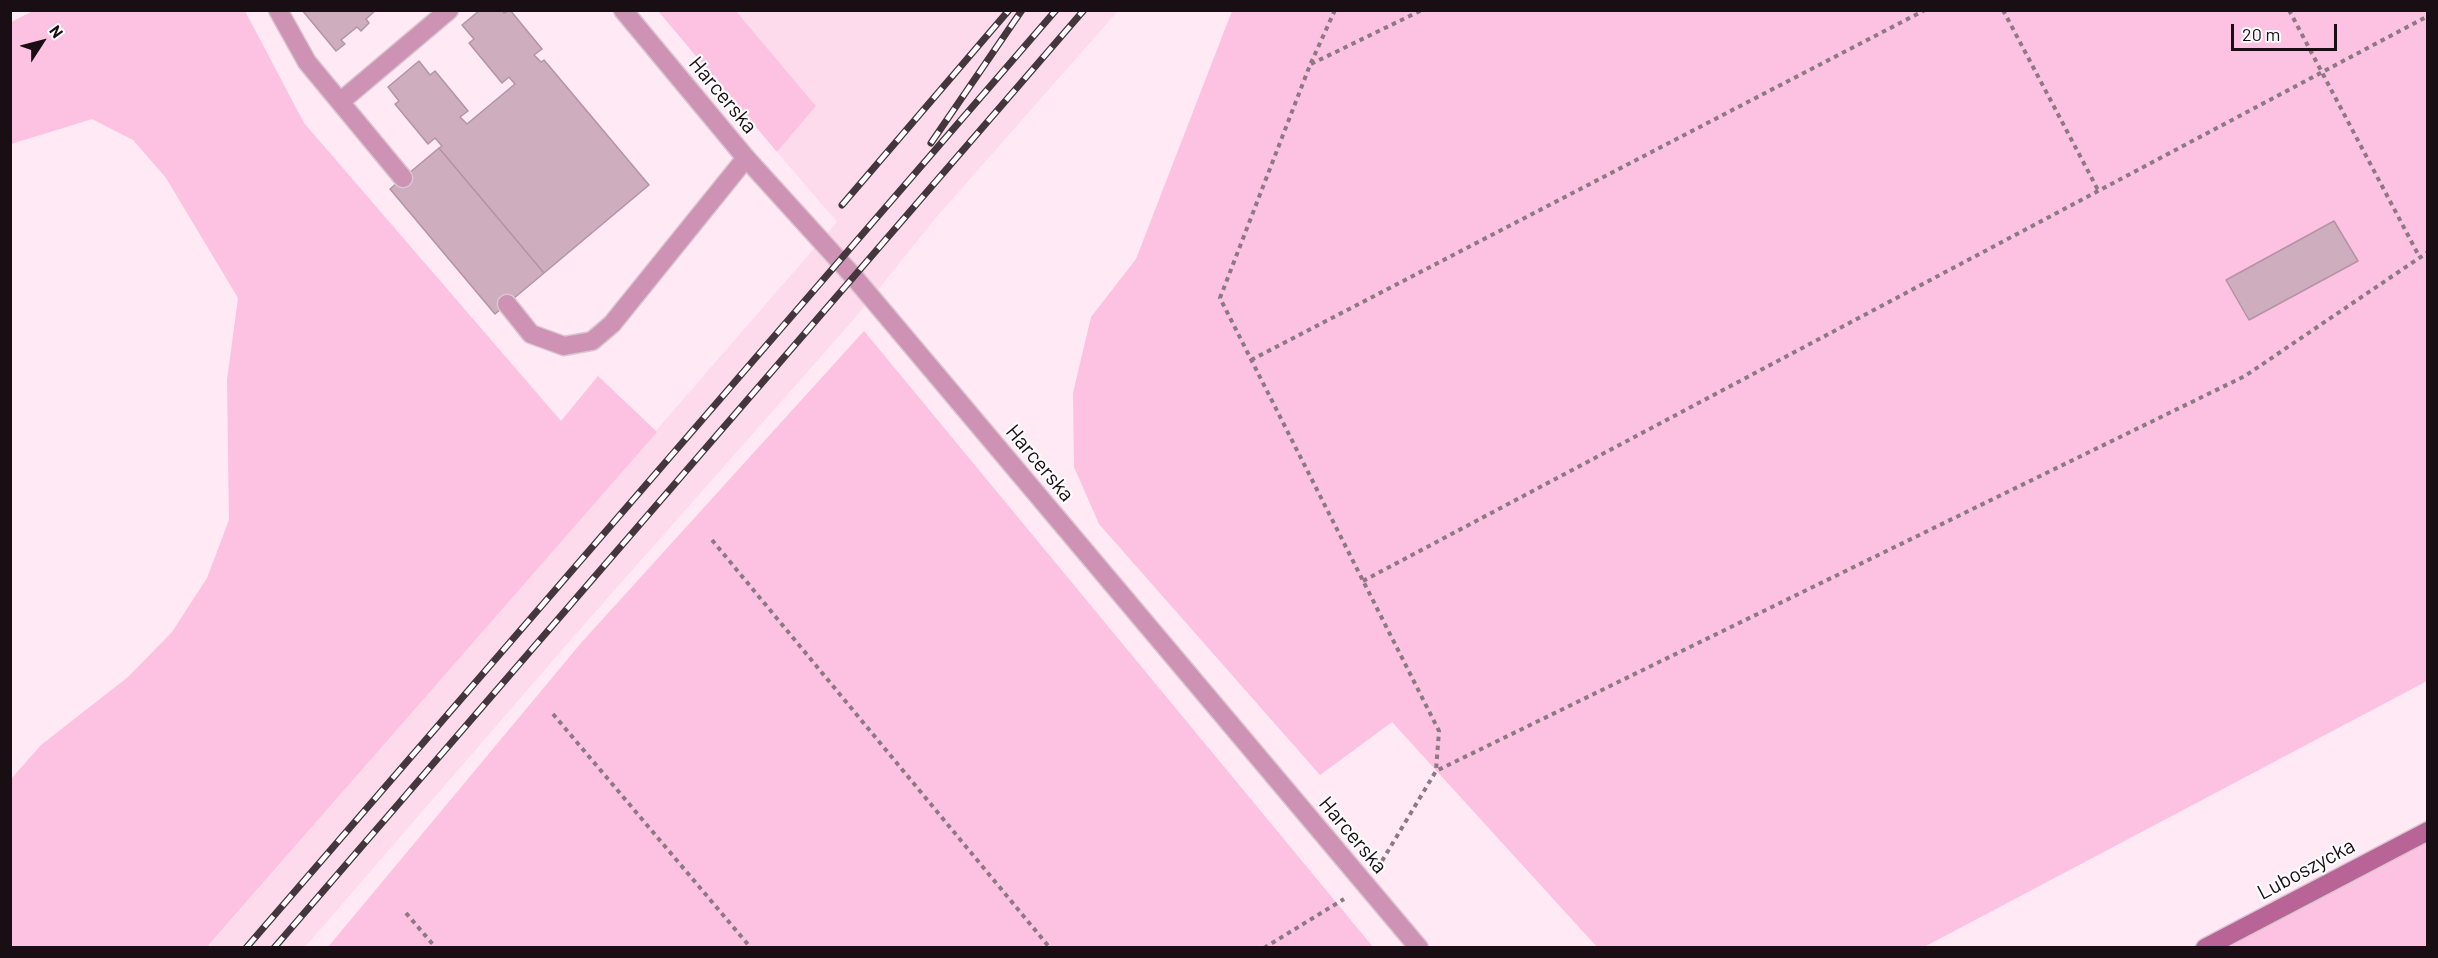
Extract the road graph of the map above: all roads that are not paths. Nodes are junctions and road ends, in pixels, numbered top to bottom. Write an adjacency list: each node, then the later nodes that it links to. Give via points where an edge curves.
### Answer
1 (278, 10): 4 (street, via 307,62)
2 (448, 10): 4 (street)
3 (623, 10): 5 (street, Harcerska)
4 (340, 102): 6 (street)
5 (746, 158): 7 (street, via 612,324 592,341 564,346 531,334); 9 (street, Harcerska, via 854,277)
6 (403, 178)
7 (507, 304)
8 (2427, 831): 10 (street, Luboszycka)
9 (1419, 948)
10 (2205, 948)

